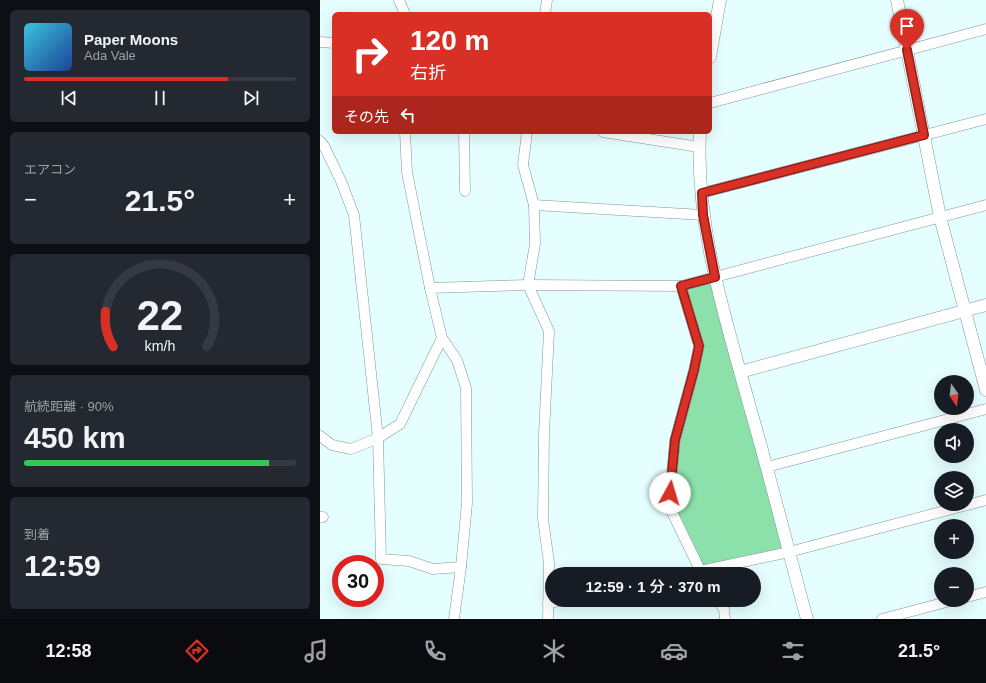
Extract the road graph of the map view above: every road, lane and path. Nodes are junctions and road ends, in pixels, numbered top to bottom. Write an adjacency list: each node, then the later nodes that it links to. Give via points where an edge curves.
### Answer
1 (399, 0): 5 (street)
2 (547, 0): 6 (street)
3 (720, 0): 10 (street)
4 (897, 0): 11 (street)
5 (404, 12)
6 (545, 12)
7 (986, 29): 11 (street)
8 (320, 42): 9 (street)
9 (332, 42)
10 (712, 46)
11 (907, 50): 12 (street); 19 (street)
12 (712, 102)
13 (986, 119): 19 (street)
14 (405, 134): 31 (street, via 406,172)
15 (464, 134): 22 (street)
16 (527, 134): 24 (street, via 523,165)
17 (618, 134): 21 (street)
18 (700, 134): 21 (street)
19 (924, 135): 23 (street); 27 (street)
20 (320, 141): 40 (street, via 341,181 354,215)
21 (699, 146): 23 (street)
22 (465, 191)
23 (702, 193): 26 (street)
24 (534, 205): 26 (street); 29 (street, via 535,244)
25 (986, 205): 27 (street)
26 (703, 215): 28 (street)
27 (940, 217): 28 (street); 33 (street)
28 (715, 277): 30 (street); 35 (street)
29 (528, 286): 30 (street); 31 (street); 44 (street, via 548,331 543,519)
30 (681, 286): 45 (street, via 699,346 675,440 668,506)
31 (430, 288): 34 (street)
32 (986, 305): 33 (street)
33 (966, 310): 35 (street); 36 (street)
34 (442, 338): 40 (street, via 400,424); 47 (street, via 456,360 466,388 467,503)
35 (740, 372): 41 (street)
36 (986, 390)
37 (986, 409): 41 (street)
38 (320, 426): 39 (street)
39 (321, 436): 40 (street, via 332,445 352,450)
40 (378, 438): 47 (street, via 382,559 409,561 433,568)
41 (767, 467): 43 (street)
42 (986, 500): 43 (street)
43 (789, 552): 46 (street); 56 (street)
44 (549, 567)
45 (698, 567)
46 (723, 567)
47 (461, 568): 53 (street)
48 (986, 592): 49 (street)
49 (974, 595)
50 (934, 605): 57 (street)
51 (548, 607): 54 (street)
52 (722, 607): 55 (street)
53 (454, 619)
54 (548, 619)
55 (725, 619)
56 (807, 619)
57 (882, 619)

